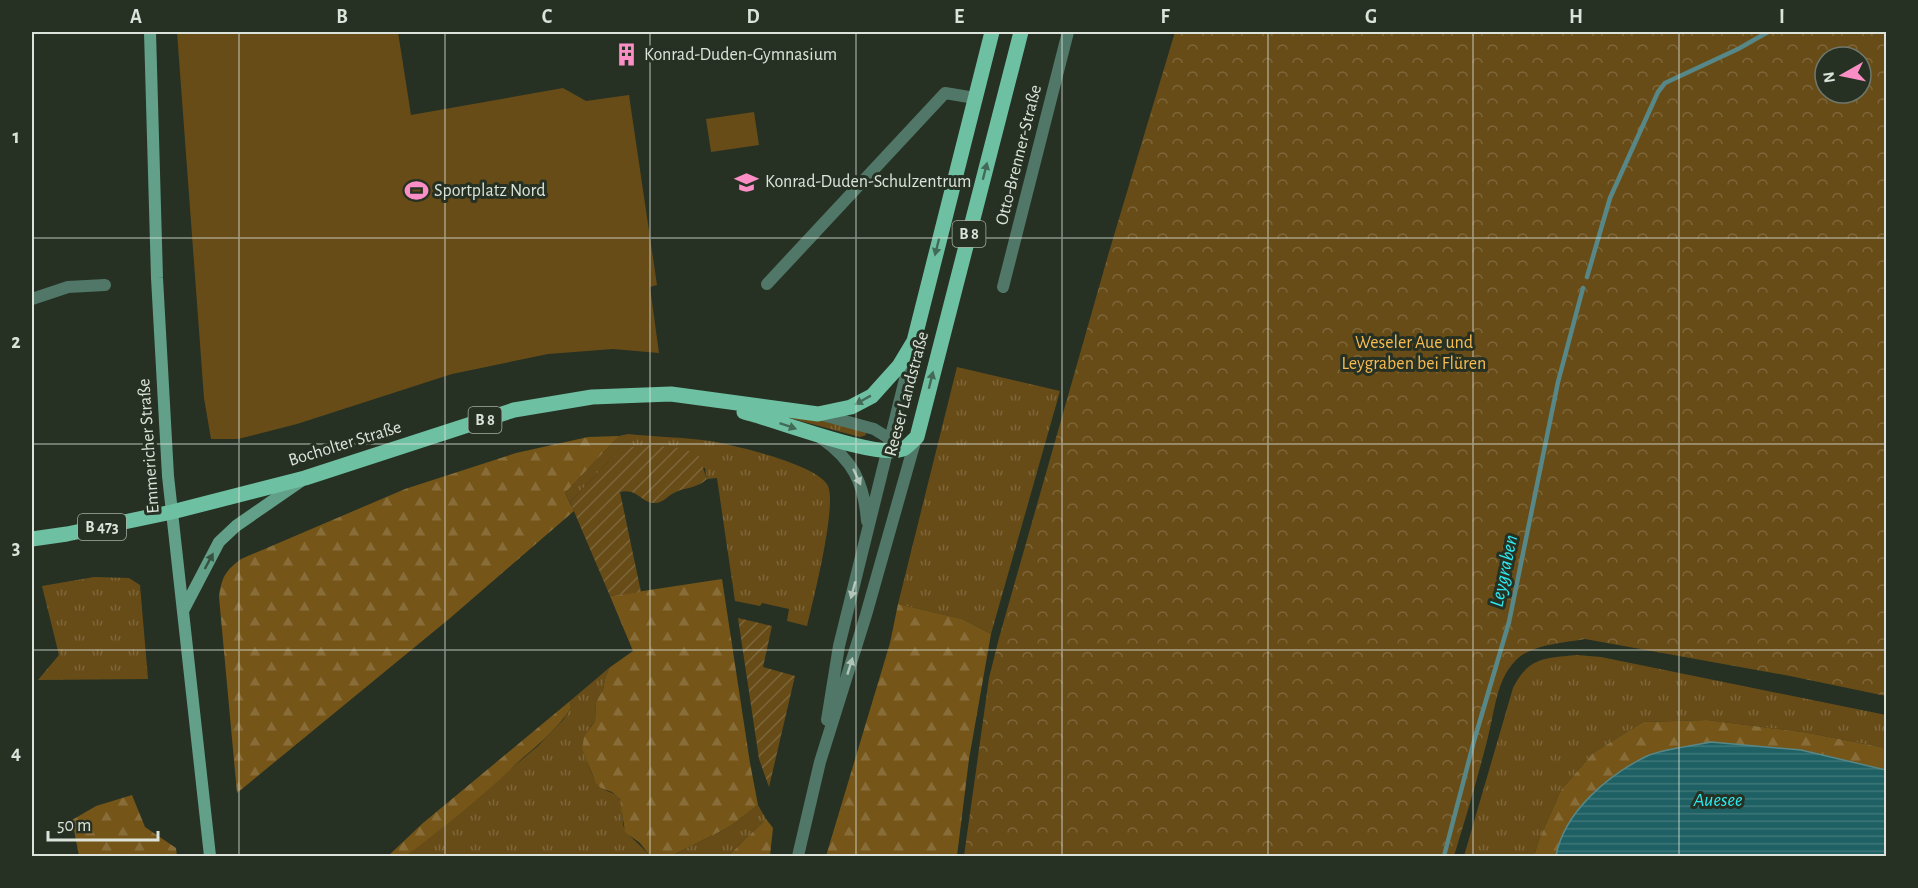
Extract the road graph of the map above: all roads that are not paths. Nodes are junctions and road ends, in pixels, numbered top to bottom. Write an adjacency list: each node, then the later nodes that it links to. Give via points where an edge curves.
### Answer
1 (150, 32): 16 (main road, Emmericher Straße, via 157,278)
2 (992, 32): 5 (main road, Reeser Landstraße / B 8)
3 (1021, 32): 14 (main road, Reeser Landstraße / B 8, one-way to 3, via 916,436)
4 (1068, 32): 8 (street, Otto-Brenner-Straße)
5 (975, 98): 6 (street, via 945,93); 10 (main road, Reeser Landstraße / B 8, one-way to 10)
6 (767, 284)
7 (105, 285): 9 (street, via 68,287)
8 (1003, 287)
9 (32, 299)
10 (914, 341): 12 (main road, B 8, one-way to 12, via 899,366 872,396 851,407); 14 (street, Reeser Landstraße / B 8)
11 (671, 394): 12 (main road, Bocholter Straße / B 8); 13 (main road, Bocholter Straße / B 8, one-way to 13, via 759,416); 15 (main road, Bocholter Straße / B 8, via 592,397 514,410)
12 (818, 414): 14 (street, Bocholter Straße / B 8, via 874,429)
13 (817, 436): 14 (main road, Bocholter Straße / B 8); 17 (street, one-way to 17, via 838,450 855,471 865,498)
14 (898, 450): 17 (street, Reeser Landstraße); 20 (street, Reeser Landstraße, one-way to 14, via 869,604)
15 (305, 478): 16 (main road, Bocholter Straße / B 8); 19 (main road, one-way to 15, via 219,542)
16 (172, 512): 18 (main road, Bocholter Straße / B 473); 19 (main road, Emmericher Straße)
17 (868, 533): 20 (street, Reeser Landstraße, one-way to 20, via 839,646)
18 (32, 539)
19 (182, 612): 21 (main road, Emmericher Straße)
20 (820, 762): 22 (street, Reeser Landstraße)
21 (210, 856)
22 (798, 856)

